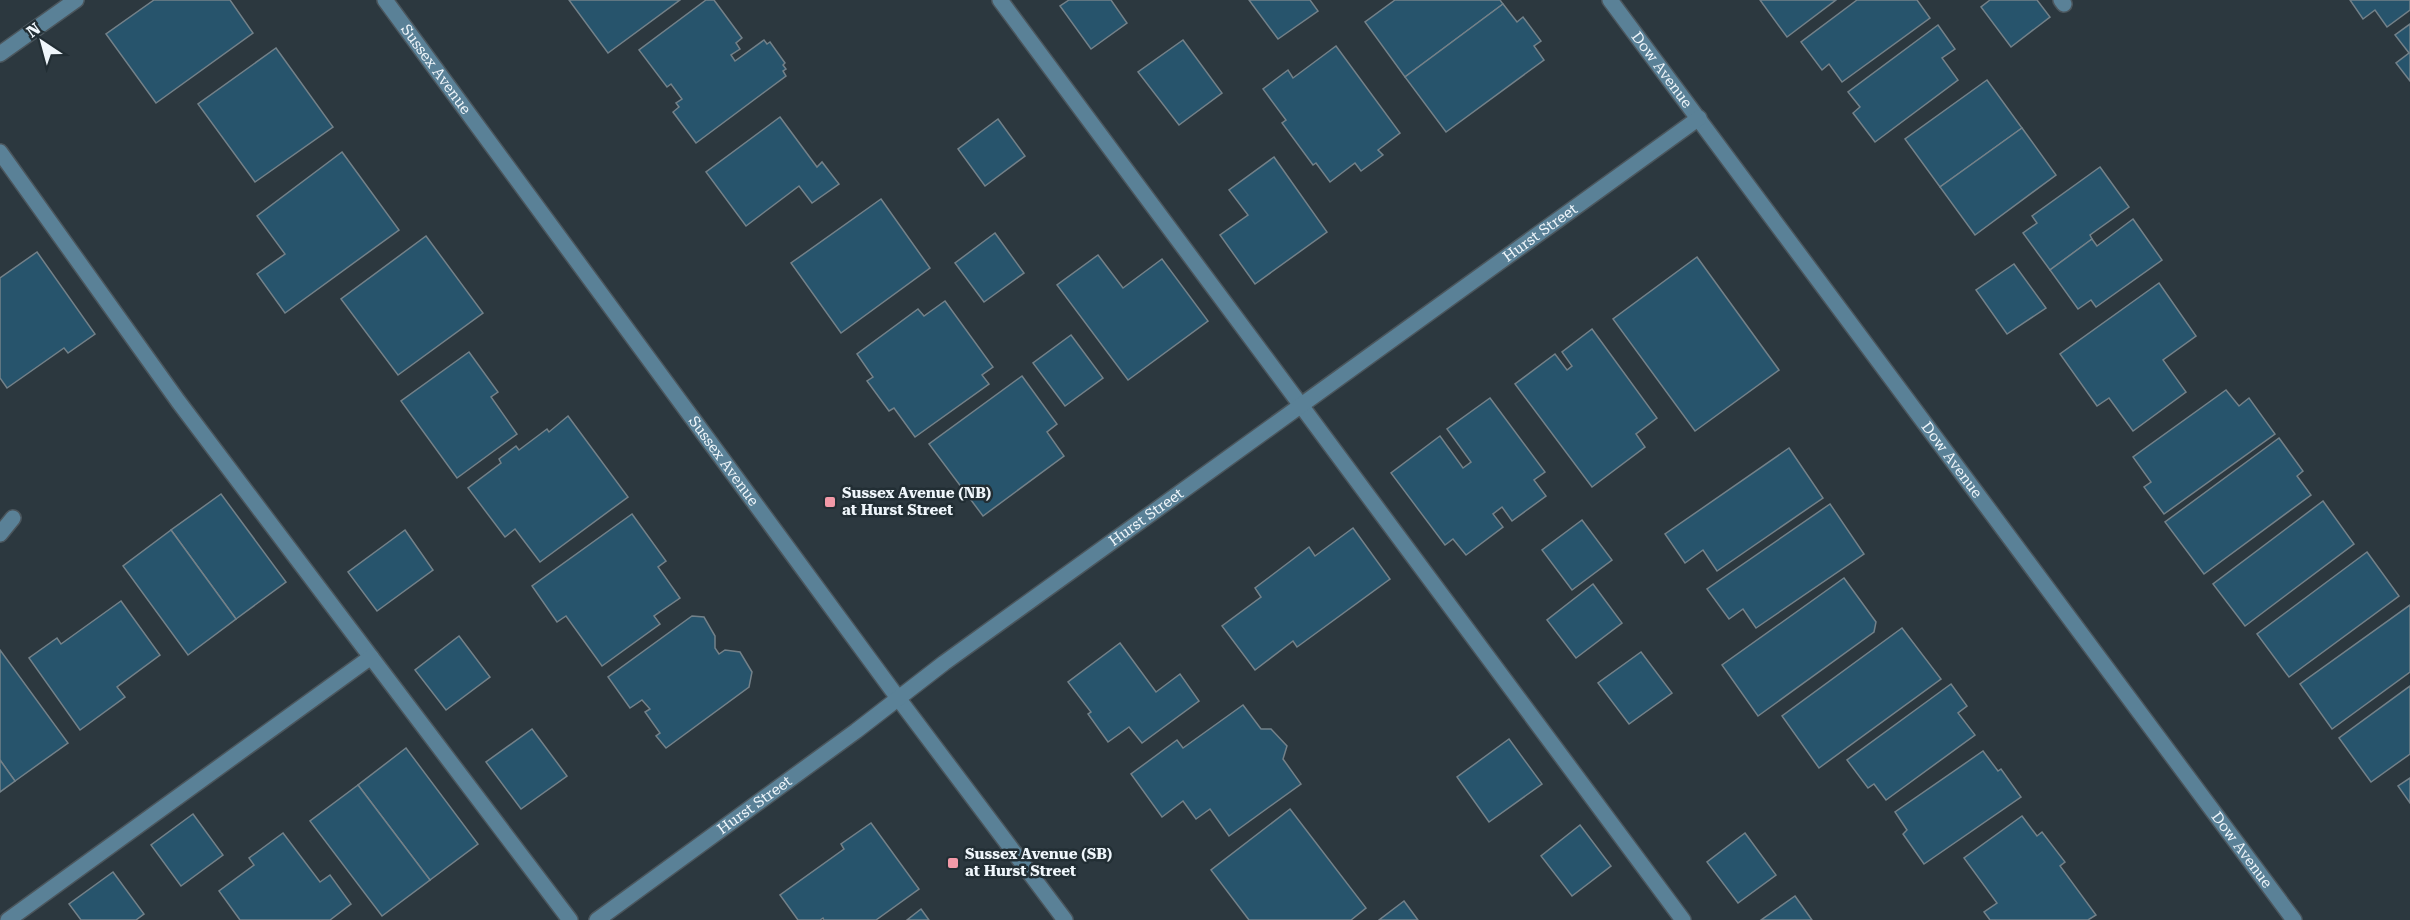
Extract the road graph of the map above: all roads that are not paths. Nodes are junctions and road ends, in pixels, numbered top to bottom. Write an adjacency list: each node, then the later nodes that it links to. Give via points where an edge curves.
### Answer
1 (76, 0): 5 (street)
2 (385, 0): 12 (street, Sussex Avenue)
3 (1000, 0): 8 (street)
4 (1610, 0): 6 (street, Dow Avenue)
5 (0, 54)
6 (1699, 118): 8 (street, Hurst Street); 18 (street, Dow Avenue)
7 (0, 152): 11 (street, via 178,401)
8 (1303, 405): 12 (street, Hurst Street); 17 (street)
9 (13, 518): 10 (street)
10 (0, 534)
11 (371, 657): 13 (street); 14 (street)
12 (898, 698): 15 (street, Hurst Street); 16 (street, Sussex Avenue)
13 (8, 920)
14 (570, 920)
15 (597, 920)
16 (1065, 920)
17 (1683, 920)
18 (2294, 920)

